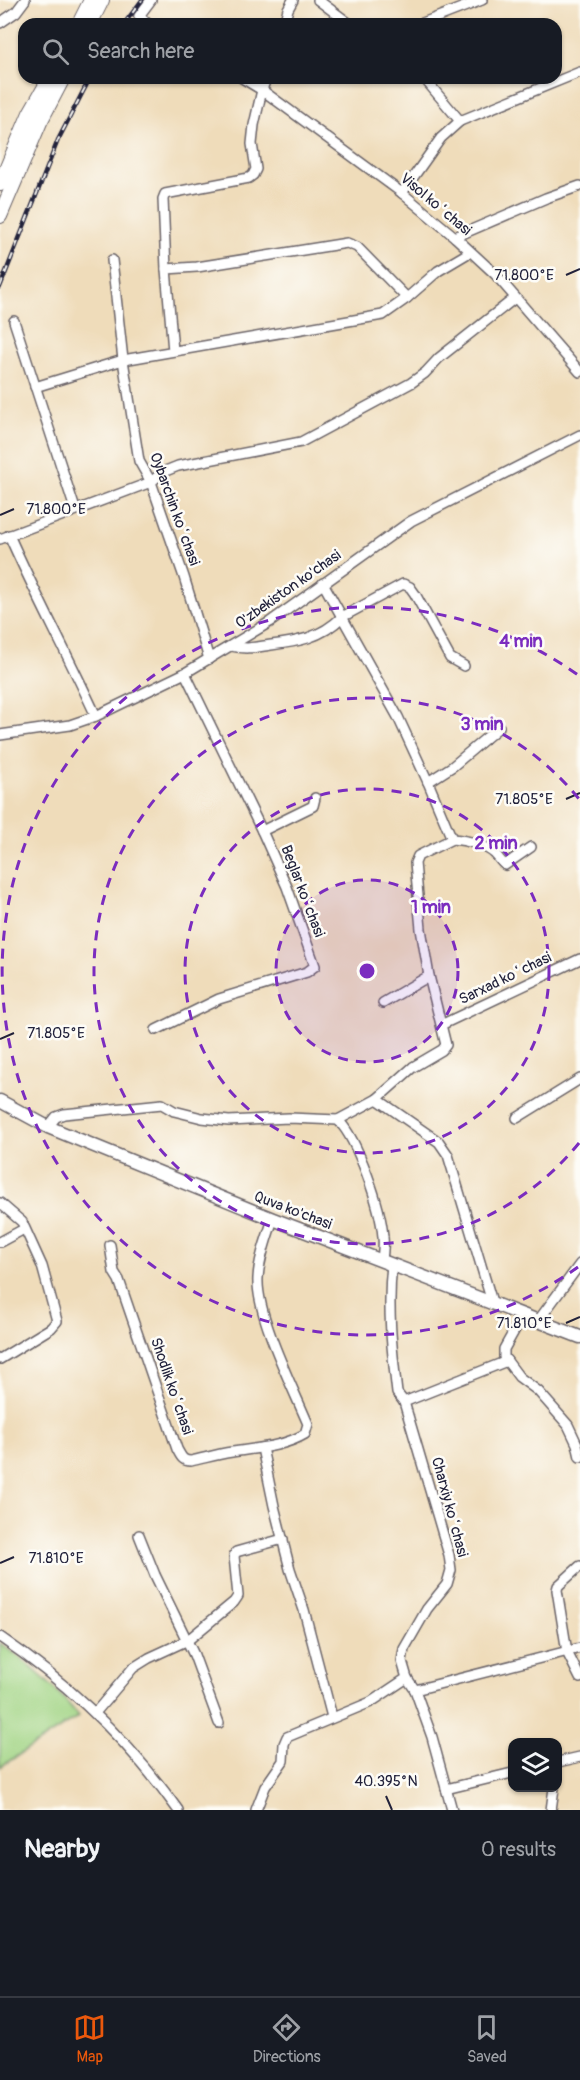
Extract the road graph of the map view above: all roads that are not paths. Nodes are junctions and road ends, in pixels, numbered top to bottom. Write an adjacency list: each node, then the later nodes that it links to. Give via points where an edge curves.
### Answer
1 (25, 0): 14 (street)
2 (91, 0): 8 (highway)
3 (102, 0): 9 (highway)
4 (151, 0): 10 (street)
5 (293, 0): 11 (street)
6 (318, 0): 12 (street)
7 (482, 0): 13 (street)
8 (82, 18)
9 (93, 18)
10 (141, 18)
11 (286, 18)
12 (342, 18)
13 (436, 18)
14 (0, 23)
15 (580, 72): 16 (street)
16 (562, 79)
17 (47, 84): 26 (highway, via 30,113)
18 (60, 84): 26 (highway)
19 (252, 84): 23 (street, Visol koʻchasi)
20 (264, 84): 23 (street)
21 (429, 84): 24 (street)
22 (551, 84): 24 (street)
23 (262, 90): 27 (street, Visol koʻchasi); 32 (street, via 254,125 253,175 165,194)
24 (460, 121): 27 (street, via 441,138)
25 (580, 186): 29 (street)
26 (3, 190): 28 (highway)
27 (402, 193): 29 (street, Visol koʻchasi)
28 (0, 216)
29 (455, 237): 30 (street, Visol koʻchasi)
30 (470, 252): 33 (street, via 438,271); 34 (street, Visol koʻchasi)
31 (112, 260): 37 (street, Oybarchin koʻchasi)
32 (166, 269): 33 (street, via 347,243 357,247); 36 (street)
33 (407, 298): 36 (street, via 383,315)
34 (515, 298): 38 (street, Visol koʻchasi); 41 (street, via 411,383 309,438 178,466)
35 (14, 321): 39 (street)
36 (173, 351): 37 (street)
37 (123, 360): 39 (street); 41 (street, Oybarchin koʻchasi, via 139,461)
38 (580, 372)
39 (35, 387): 42 (street)
40 (580, 435): 44 (street, O'zbekiston ko'chasi, via 411,521)
41 (151, 482): 42 (street); 47 (street, Oybarchin koʻchasi)
42 (75, 509): 43 (street)
43 (5, 537): 50 (street)
44 (323, 584): 45 (street); 46 (street, O'zbekiston ko'chasi)
45 (342, 617): 46 (street, via 298,642 247,649); 48 (street, via 398,585 406,585 420,602 450,658); 53 (street, via 398,717)
46 (231, 646): 47 (street, O'zbekiston ko'chasi)
47 (209, 659): 49 (street, O'zbekiston ko'chasi)
48 (464, 666)
49 (185, 673): 50 (street, O'zbekiston ko'chasi); 55 (street, Beglar koʻchasi)
50 (96, 716): 52 (street, O'zbekiston ko'chasi, via 70,725)
51 (499, 727): 53 (street)
52 (0, 735)
53 (428, 782): 56 (street)
54 (315, 798): 55 (street, via 313,806)
55 (262, 831): 62 (street, Beglar koʻchasi, via 287,887 314,968 219,999)
56 (452, 839): 57 (street, via 484,848 505,865); 59 (street, via 415,860)
57 (531, 847)
58 (580, 959): 61 (street, Sarxad koʻchasi)
59 (429, 976): 60 (street); 61 (street)
60 (383, 1003)
61 (443, 1024): 64 (street, via 445,1047 413,1067)
62 (156, 1030)
63 (580, 1078): 66 (street)
64 (377, 1099): 67 (street); 76 (street, via 439,1142 448,1155)
65 (0, 1101): 68 (main road, Quva ko'chasi)
66 (518, 1119)
67 (338, 1120): 68 (street, via 202,1118 162,1104 64,1114); 74 (street, Charxiy koʻchasi, via 369,1181)
68 (48, 1127): 70 (main road, Quva ko'chasi)
69 (0, 1203): 71 (street, via 22,1222)
70 (273, 1220): 74 (main road, Quva ko'chasi); 83 (street, Shodlik koʻchasi, via 261,1258 259,1292 266,1322 308,1424 305,1434)
71 (24, 1229): 72 (street); 80 (street, via 42,1266 57,1321)
72 (0, 1242)
73 (110, 1245): 83 (street, Shodlik koʻchasi, via 114,1272 182,1458 191,1461)
74 (387, 1262): 76 (main road, Quva ko'chasi); 82 (street, Charxiy koʻchasi, via 397,1393)
75 (580, 1264): 78 (street)
76 (492, 1302): 77 (main road, Quva ko'chasi)
77 (523, 1315): 78 (main road, Quva ko'chasi); 81 (street, via 504,1349)
78 (538, 1321): 79 (main road, Quva ko'chasi)
79 (580, 1337)
80 (0, 1359)
81 (507, 1361): 82 (street); 84 (street, via 568,1425)
82 (404, 1402): 92 (street, Charxiy koʻchasi, via 451,1570 447,1584 427,1608 404,1649 402,1661)
83 (262, 1448): 86 (street)
84 (580, 1457)
85 (140, 1534): 89 (street, via 155,1575)
86 (284, 1539): 89 (street, via 236,1552 237,1599); 96 (street)
87 (580, 1566): 91 (street, via 557,1588)
88 (0, 1636): 95 (street)
89 (188, 1640): 95 (street, via 140,1663); 97 (street)
90 (580, 1648): 91 (street)
91 (567, 1652): 93 (street); 94 (street)
92 (407, 1678): 94 (street); 96 (street, via 376,1699)
93 (580, 1678)
94 (415, 1690): 101 (street)
95 (95, 1713): 103 (street)
96 (332, 1717): 104 (street, via 285,1739 283,1761 265,1787)
97 (219, 1723)
98 (580, 1757): 99 (street)
99 (562, 1761)
100 (508, 1774): 101 (street)
101 (446, 1789): 105 (street)
102 (553, 1792): 106 (street)
103 (178, 1810)
104 (256, 1810)
105 (452, 1810)
106 (551, 1810)

